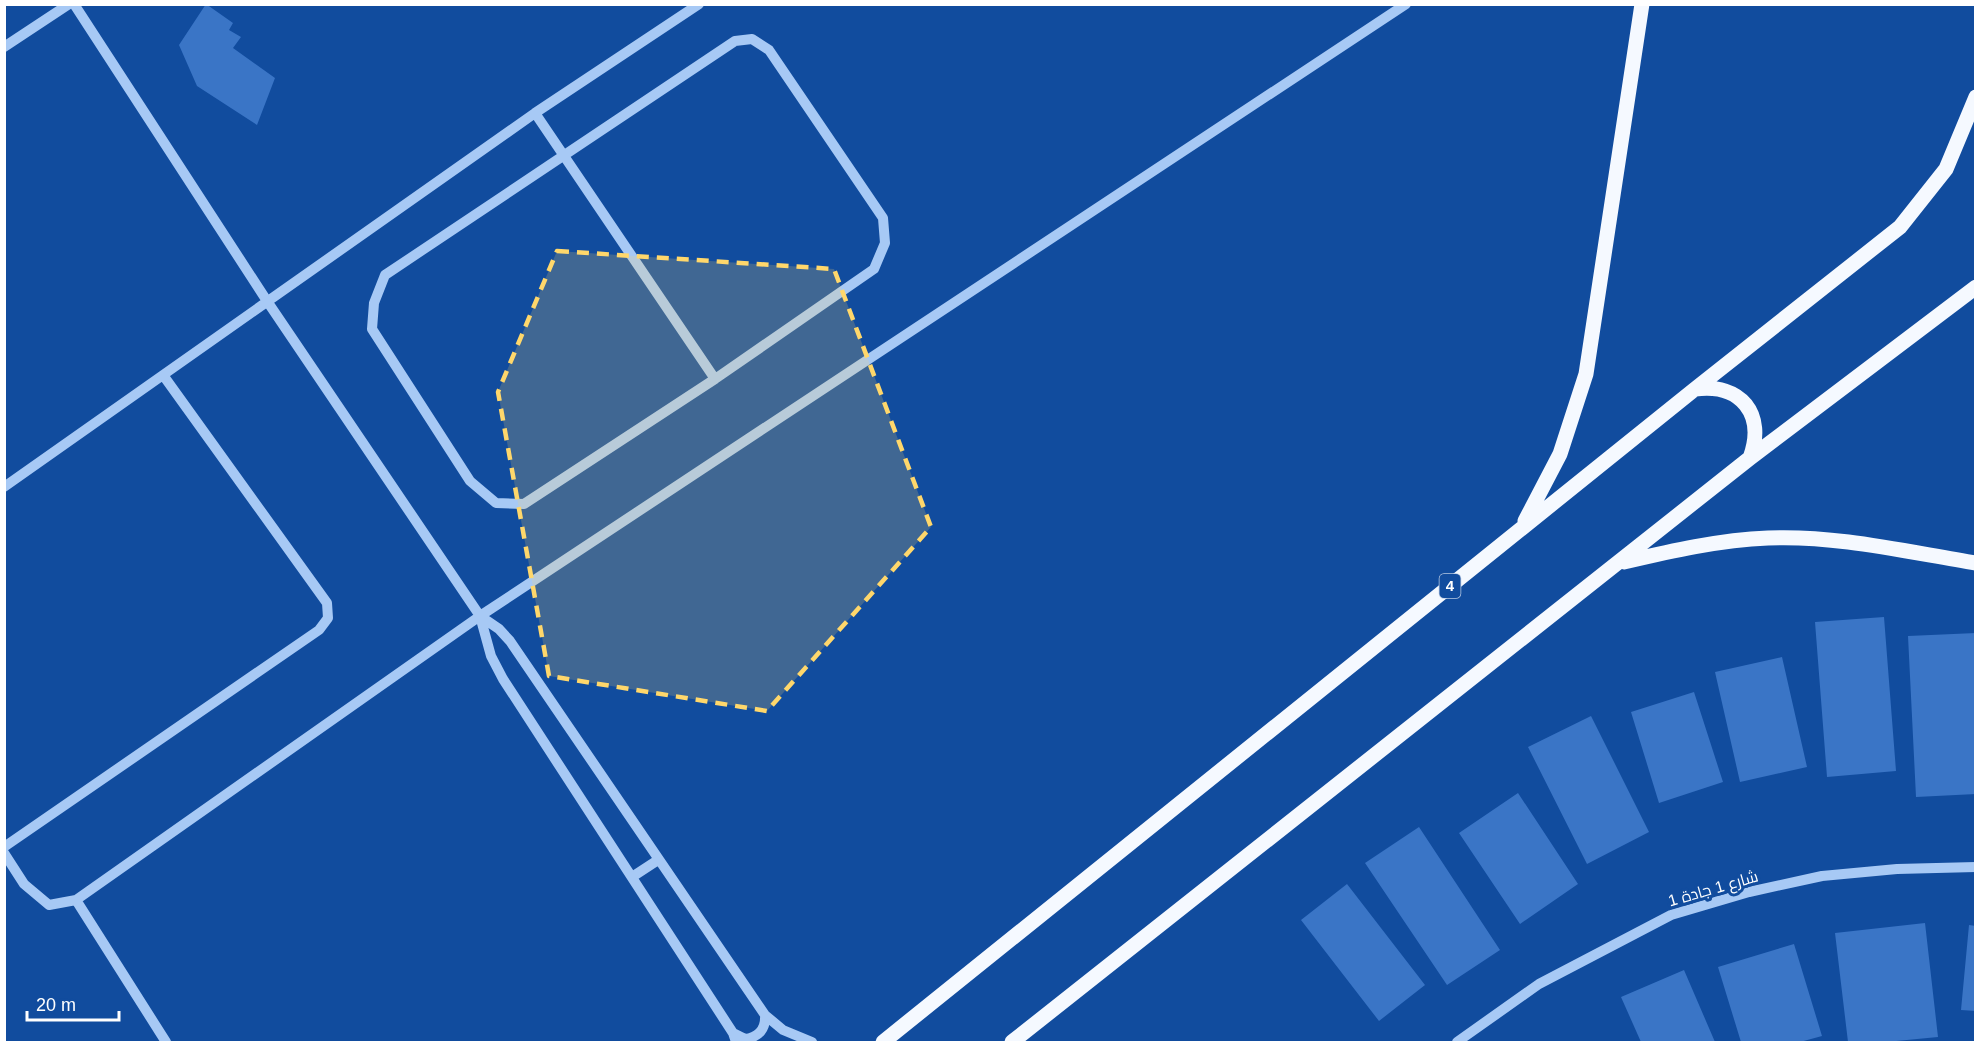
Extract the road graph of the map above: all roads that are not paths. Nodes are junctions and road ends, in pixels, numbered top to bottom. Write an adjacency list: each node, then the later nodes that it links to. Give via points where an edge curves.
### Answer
1 (71, 4): 5 (street); 10 (street)
2 (699, 4): 7 (street)
3 (1406, 4): 19 (street)
4 (1642, 4): 16 (main road, via 1586,374 1560,454)
5 (4, 47)
6 (1976, 97): 13 (main road, 4, via 1946,169 1900,227)
7 (535, 113): 8 (street); 10 (street)
8 (562, 156): 12 (street); 12 (street, via 735,41 752,39 769,50 883,218 885,243 874,269); 12 (street, via 385,276 374,303 372,329 470,482 496,502 524,504)
9 (1976, 286): 14 (main road)
10 (267, 301): 11 (street); 19 (street)
11 (163, 375): 15 (street); 20 (street, via 327,603 328,618 319,630)
12 (715, 379)
13 (1695, 389): 14 (main road, via 1727,390 1751,411 1756,443); 16 (main road, 4)
14 (1750, 459): 17 (main road)
15 (4, 488)
16 (1520, 529): 30 (main road, 4)
17 (1621, 563): 18 (main road, via 1727,541 1768,538 1850,543); 31 (main road)
18 (1976, 563)
19 (480, 616): 22 (street, via 510,641); 24 (street, via 496,668); 25 (street)
20 (4, 847)
21 (4, 853): 25 (street, via 24,884 49,905)
22 (658, 860): 24 (street); 26 (street)
23 (1976, 867): 32 (street, شارع 1 جادة 1, via 1822,876 1671,915 1539,984)
24 (632, 877): 27 (street)
25 (76, 900): 28 (street)
26 (765, 1015): 27 (street, via 758,1035); 29 (street, via 783,1030)
27 (735, 1038)
28 (166, 1042)
29 (812, 1042)
30 (883, 1042)
31 (1012, 1042)
32 (1457, 1042)

